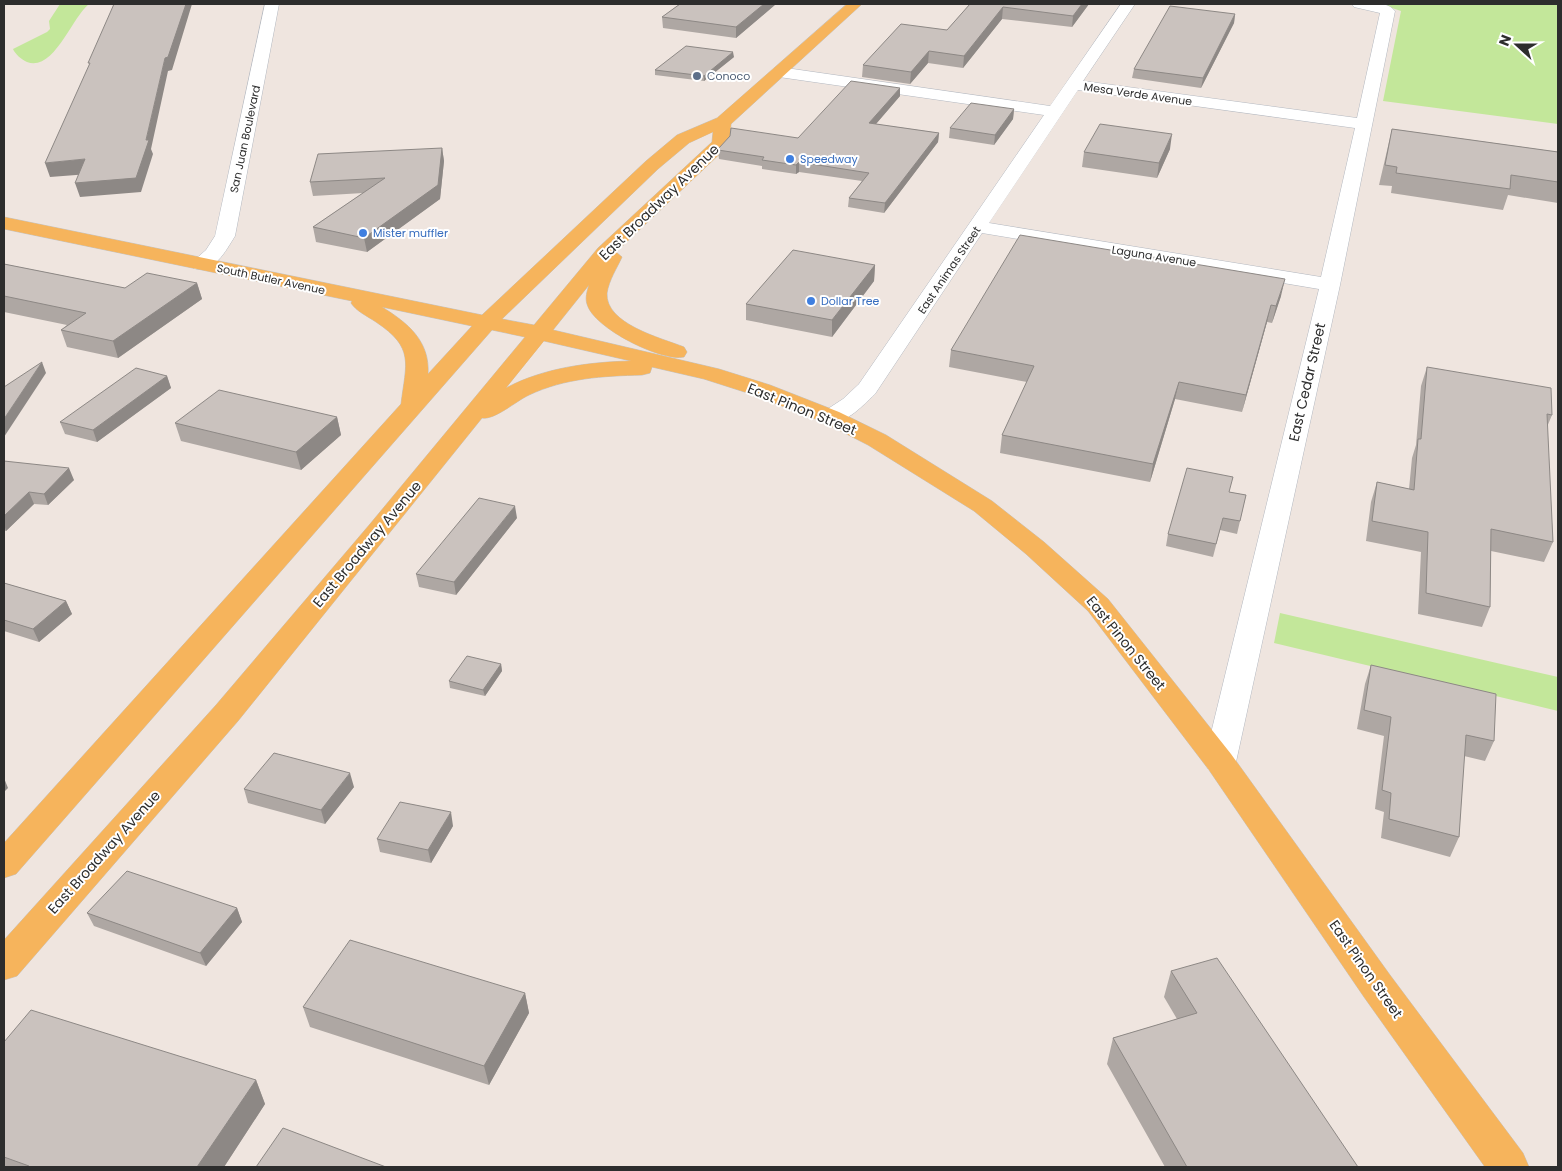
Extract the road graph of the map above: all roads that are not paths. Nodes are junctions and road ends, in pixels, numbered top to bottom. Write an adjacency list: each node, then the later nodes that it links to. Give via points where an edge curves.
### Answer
1 (272, 4): 13 (street, San Juan Boulevard, via 225,236 214,254)
2 (855, 4): 5 (main road, East Broadway Avenue)
3 (1128, 4): 6 (street)
4 (1369, 5): 9 (street, East Cedar Street, via 1386,9 1388,13)
5 (779, 72): 7 (street); 8 (main road, East Broadway Avenue)
6 (1074, 85): 7 (street, Mesa Verde Avenue); 9 (street, Mesa Verde Avenue)
7 (1056, 112): 11 (street, East Animas Street)
8 (723, 122): 12 (main road, East Broadway Avenue, via 720,144); 16 (main road, East Broadway Avenue, via 682,139 630,184)
9 (1364, 124): 14 (street, East Cedar Street)
10 (4, 223): 13 (main road, South Butler Avenue)
11 (978, 227): 14 (street, Laguna Avenue); 21 (street, East Animas Street, via 867,389)
12 (622, 235): 17 (main road, East Broadway Avenue); 19 (main road, via 596,295 600,310 608,319 624,331)
13 (200, 264): 15 (main road, South Butler Avenue)
14 (1330, 286): 23 (street, East Cedar Street)
15 (352, 296): 16 (main road, South Butler Avenue); 20 (main road, via 411,341 417,361)
16 (486, 323): 17 (main road, South Butler Avenue); 20 (main road, East Broadway Avenue)
17 (539, 333): 18 (main road, East Pinon Street); 22 (main road, East Broadway Avenue)
18 (681, 367): 19 (main road, East Pinon Street); 22 (main road, via 589,370 541,382 496,403)
19 (762, 390): 21 (main road, East Pinon Street)
20 (413, 405): 24 (main road, East Broadway Avenue)
21 (831, 417): 23 (main road, East Pinon Street, via 877,440 983,506 1035,548 1098,605)
22 (452, 441): 25 (main road, East Broadway Avenue, via 228,713)
23 (1220, 762): 26 (main road, East Pinon Street)
24 (4, 865)
25 (4, 965)
26 (1509, 1167)

